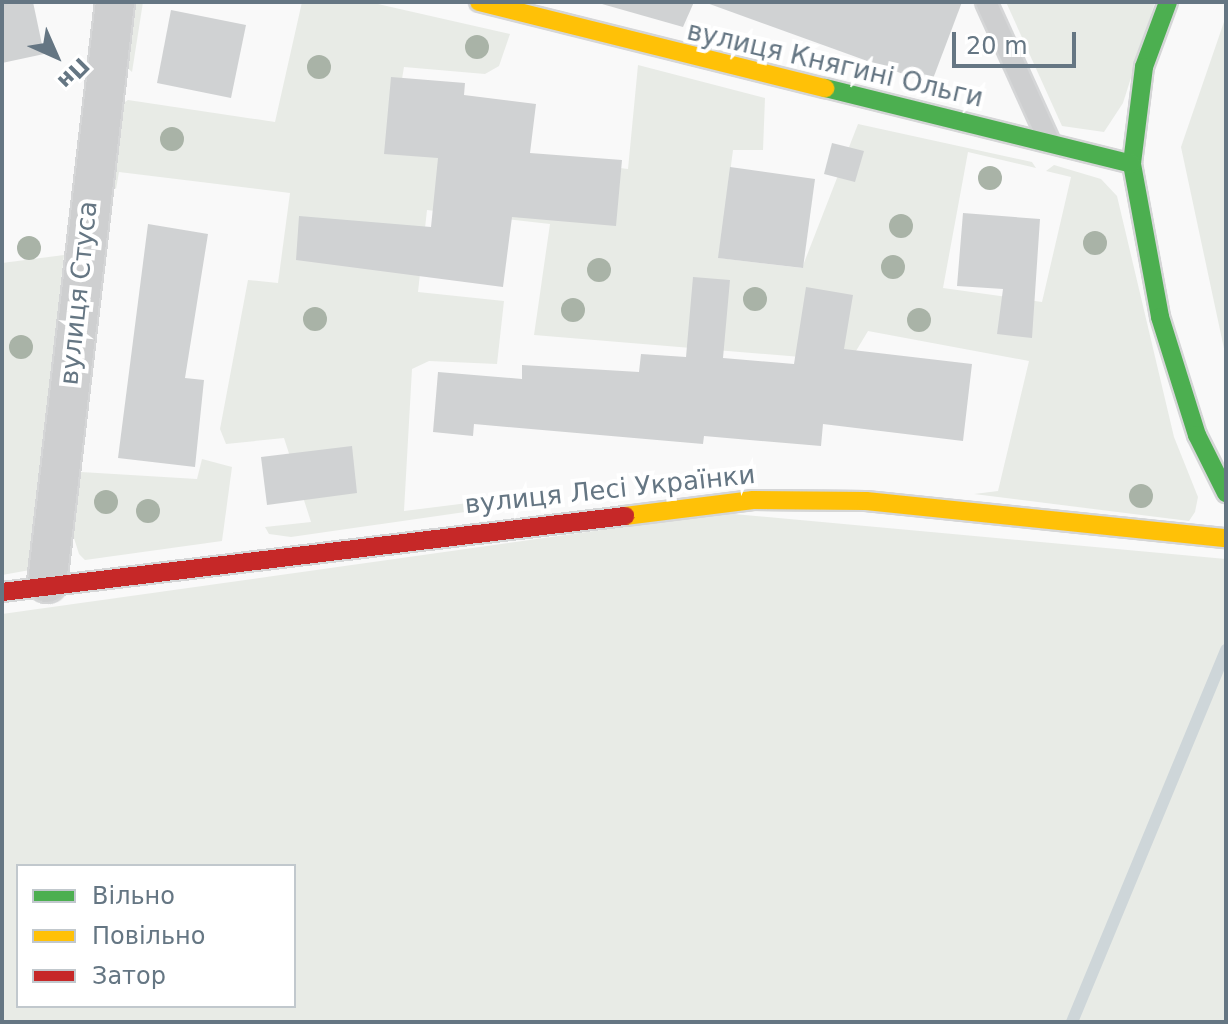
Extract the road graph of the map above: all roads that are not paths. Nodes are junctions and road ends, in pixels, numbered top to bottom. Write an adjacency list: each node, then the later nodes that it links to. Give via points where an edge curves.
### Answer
1 (115, 2): 9 (street, вулиця Стуса)
2 (479, 2): 5 (street, вулиця Княгині Ольги)
3 (986, 2): 5 (lane)
4 (1168, 2): 6 (street, via 1144,67)
5 (1049, 141): 6 (street, вулиця Княгині Ольги)
6 (1132, 164): 7 (street, via 1160,317 1197,435)
7 (1226, 493)
8 (1226, 538): 9 (street, вулиця Лесі Українки, via 866,501 753,500)
9 (47, 583): 10 (street, вулиця Лесі Українки)
10 (2, 592)

